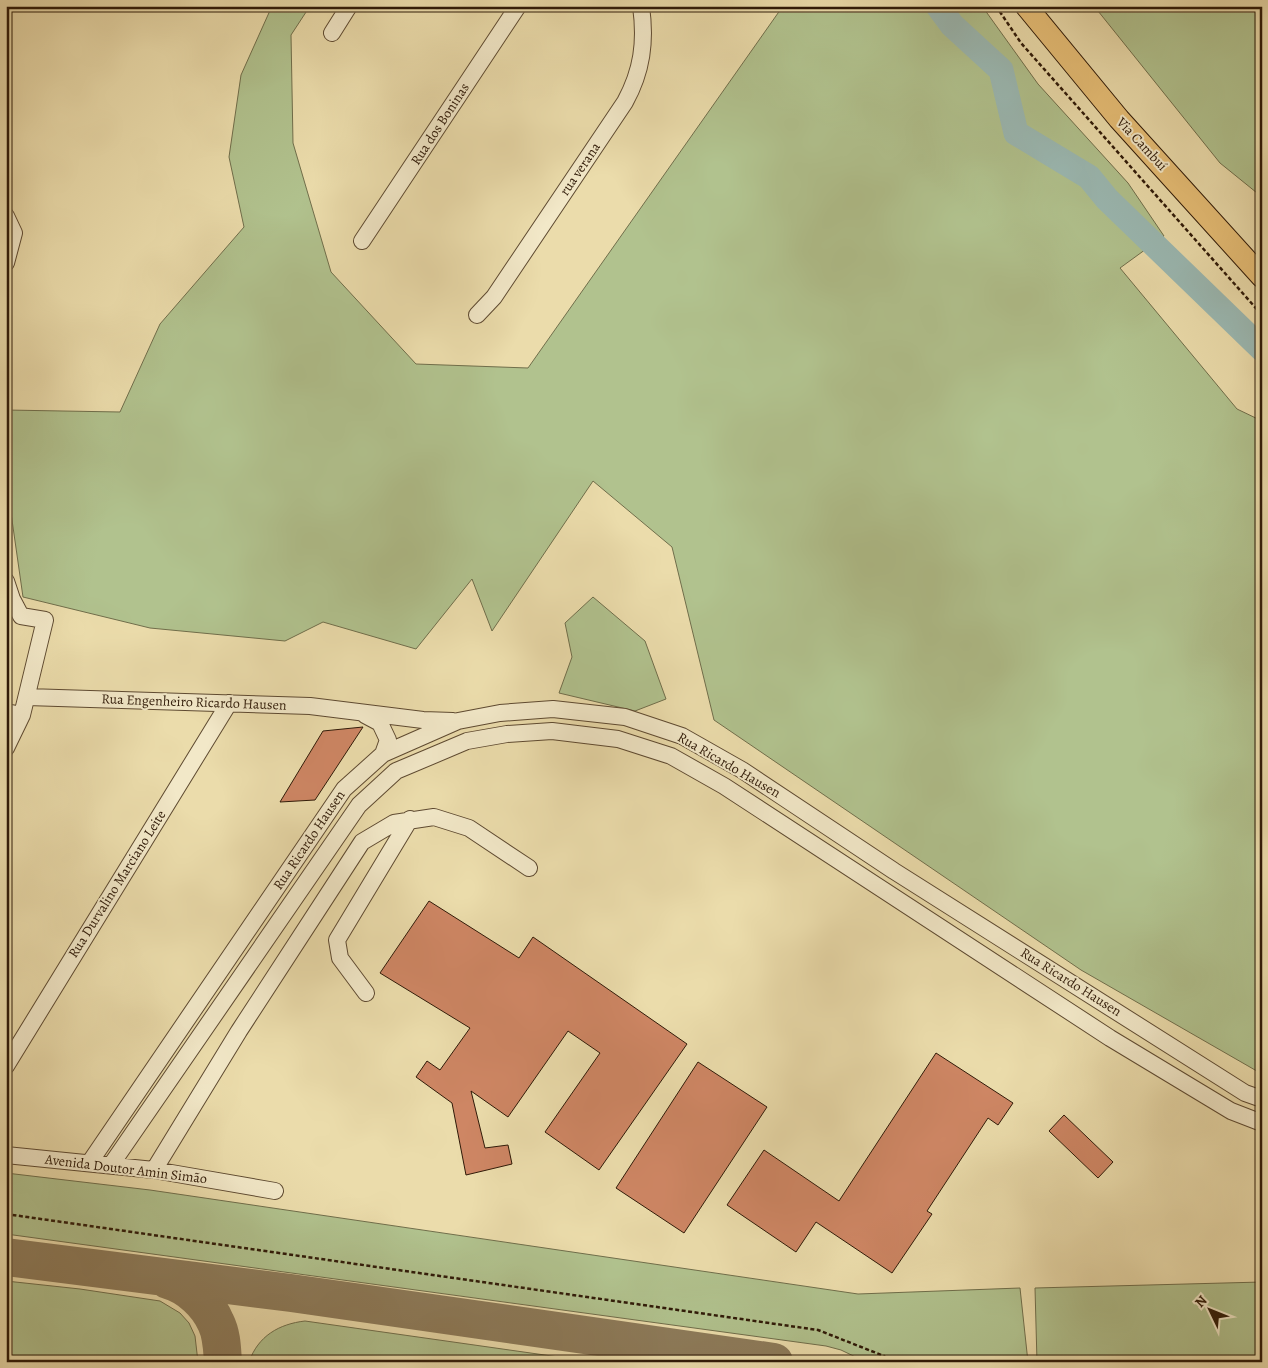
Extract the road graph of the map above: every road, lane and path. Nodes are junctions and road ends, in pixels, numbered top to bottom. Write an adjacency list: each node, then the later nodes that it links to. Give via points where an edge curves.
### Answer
1 (349, 6): 6 (street)
2 (518, 6): 8 (street, Rua dos Boninas)
3 (641, 6): 11 (street, rua verana, via 644,45 634,86 494,297)
4 (996, 6): 12 (path, via 1021,43)
5 (1026, 6): 10 (main road, Via Cambuí, via 1119,119)
6 (332, 33)
7 (6, 216): 9 (street, via 14,233)
8 (362, 241)
9 (6, 263)
10 (1262, 277)
11 (477, 315)
12 (1262, 315)
13 (6, 581): 14 (street, via 21,616 45,620)
14 (27, 697): 15 (street, Rua Engenheiro Ricardo Hausen); 17 (street)
15 (229, 703): 16 (street, Rua Engenheiro Ricardo Hausen, via 310,706); 24 (street, Rua Durvalino Marciano Leite)
16 (361, 712): 18 (street, Rua Engenheiro Ricardo Hausen); 20 (street, Rua Engenheiro Ricardo Hausen, via 380,724 388,740)
17 (14, 713): 19 (street)
18 (458, 721): 20 (street, Rua Ricardo Hausen); 26 (street, Rua Ricardo Hausen, via 500,713 553,709 625,717 682,736 742,770 894,871 1237,1088)
19 (6, 748)
20 (383, 754): 29 (street, Rua Ricardo Hausen, via 344,789)
21 (410, 819): 22 (street, via 434,817 470,828); 23 (street, via 337,940 340,958); 31 (street, via 394,822 362,842 239,1030)
22 (529, 868)
23 (366, 993)
24 (10, 1050): 25 (street, Rua Durvalino Marciano Leite)
25 (6, 1066)
26 (1262, 1099)
27 (1262, 1123): 30 (street, Rua Ricardo Hausen, via 1231,1111 1118,1042 724,786 671,756 618,739 552,731 467,741 396,771 359,805)
28 (6, 1155): 29 (street, Avenida Doutor Amin Simão)
29 (90, 1162): 30 (street, Avenida Doutor Amin Simão)
30 (111, 1164): 31 (street, Avenida Doutor Amin Simão)
31 (154, 1170): 32 (street, Avenida Doutor Amin Simão)
32 (275, 1191)
33 (6, 1214): 34 (path, via 818,1330 884,1356)
34 (890, 1362)

